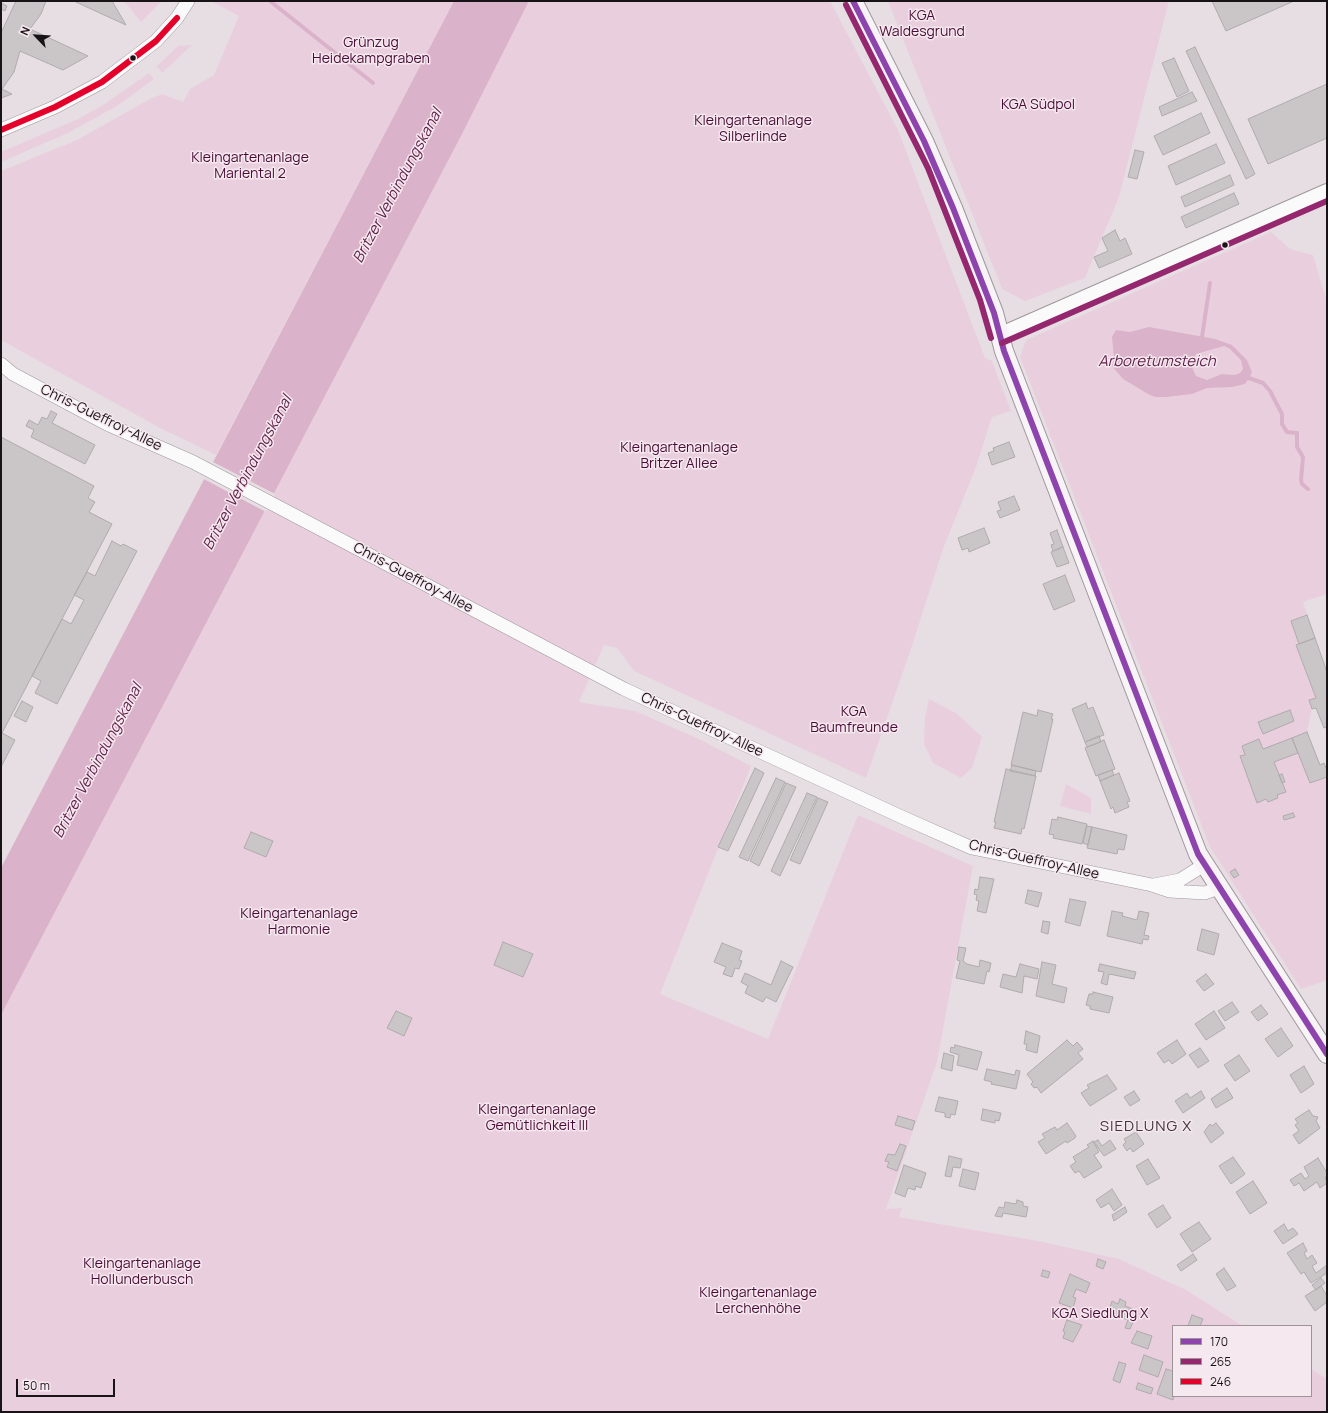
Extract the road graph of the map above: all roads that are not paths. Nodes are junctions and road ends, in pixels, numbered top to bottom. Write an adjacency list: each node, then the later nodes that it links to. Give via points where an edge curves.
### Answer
1 (188, 1): 3 (street, via 178,18 156,41 102,82 55,107)
2 (853, 1): 5 (main road, via 935,165 988,297)
3 (1, 130)
4 (1327, 192): 5 (street)
5 (999, 336): 7 (main road)
6 (1, 364): 8 (street, Chris-Gueffroy-Allee, via 13,374 107,424 204,468 624,689 945,836 972,848)
7 (1204, 865): 8 (street, Chris-Gueffroy-Allee, via 1180,880); 9 (main road)
8 (1152, 885): 9 (street, Chris-Gueffroy-Allee, via 1170,891 1205,893)
9 (1218, 888): 10 (main road)
10 (1327, 1054)

